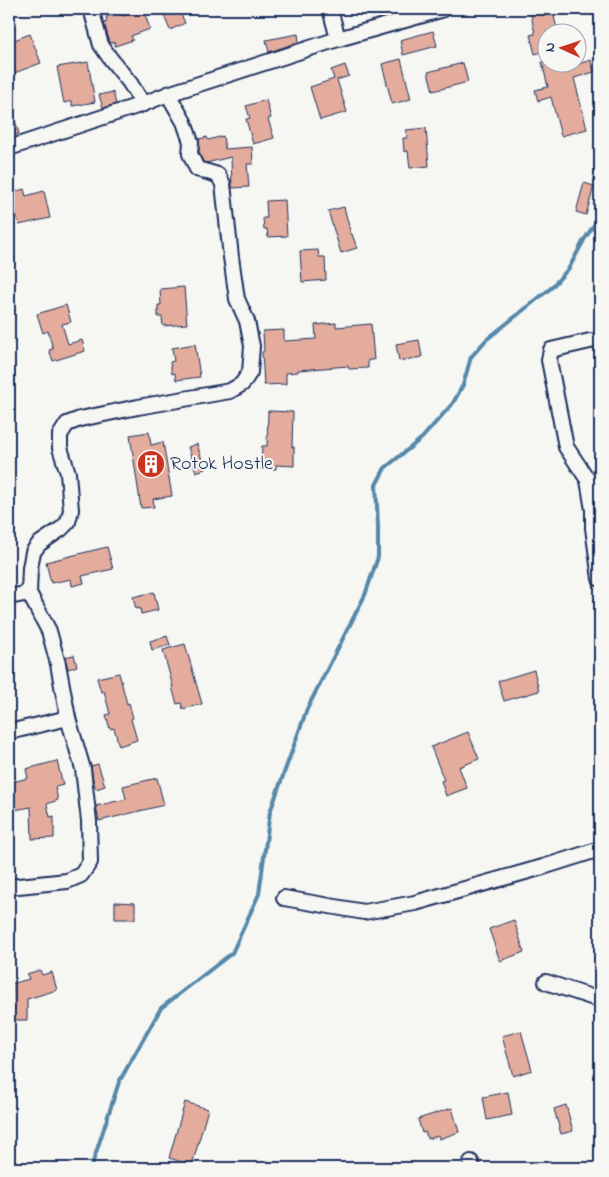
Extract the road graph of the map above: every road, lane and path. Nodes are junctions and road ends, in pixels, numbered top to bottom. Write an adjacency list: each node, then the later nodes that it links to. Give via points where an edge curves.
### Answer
1 (91, 9): 6 (street, via 101,45)
2 (330, 9): 4 (street)
3 (444, 9): 4 (street)
4 (338, 39): 5 (street)
5 (168, 94): 6 (street); 11 (street, via 184,122 190,154 197,169 218,175 223,184 237,299 247,321 252,346 250,372 242,384 230,391 138,406 67,424 60,435 60,448 68,473 71,510 68,522 39,544 34,552)
6 (143, 104): 7 (street)
7 (9, 148)
8 (590, 341): 9 (street, via 551,350 549,360 566,447 588,480)
9 (596, 523): 10 (street)
10 (600, 578)
11 (29, 593): 12 (street); 13 (street, via 49,631)
12 (9, 597)
13 (68, 718): 14 (street); 16 (street, via 83,769 90,862 81,875 67,881)
14 (9, 732)
15 (600, 849): 17 (street, via 415,903 364,912)
16 (9, 887)
17 (284, 898)
18 (546, 982): 19 (street)
19 (600, 1000)

